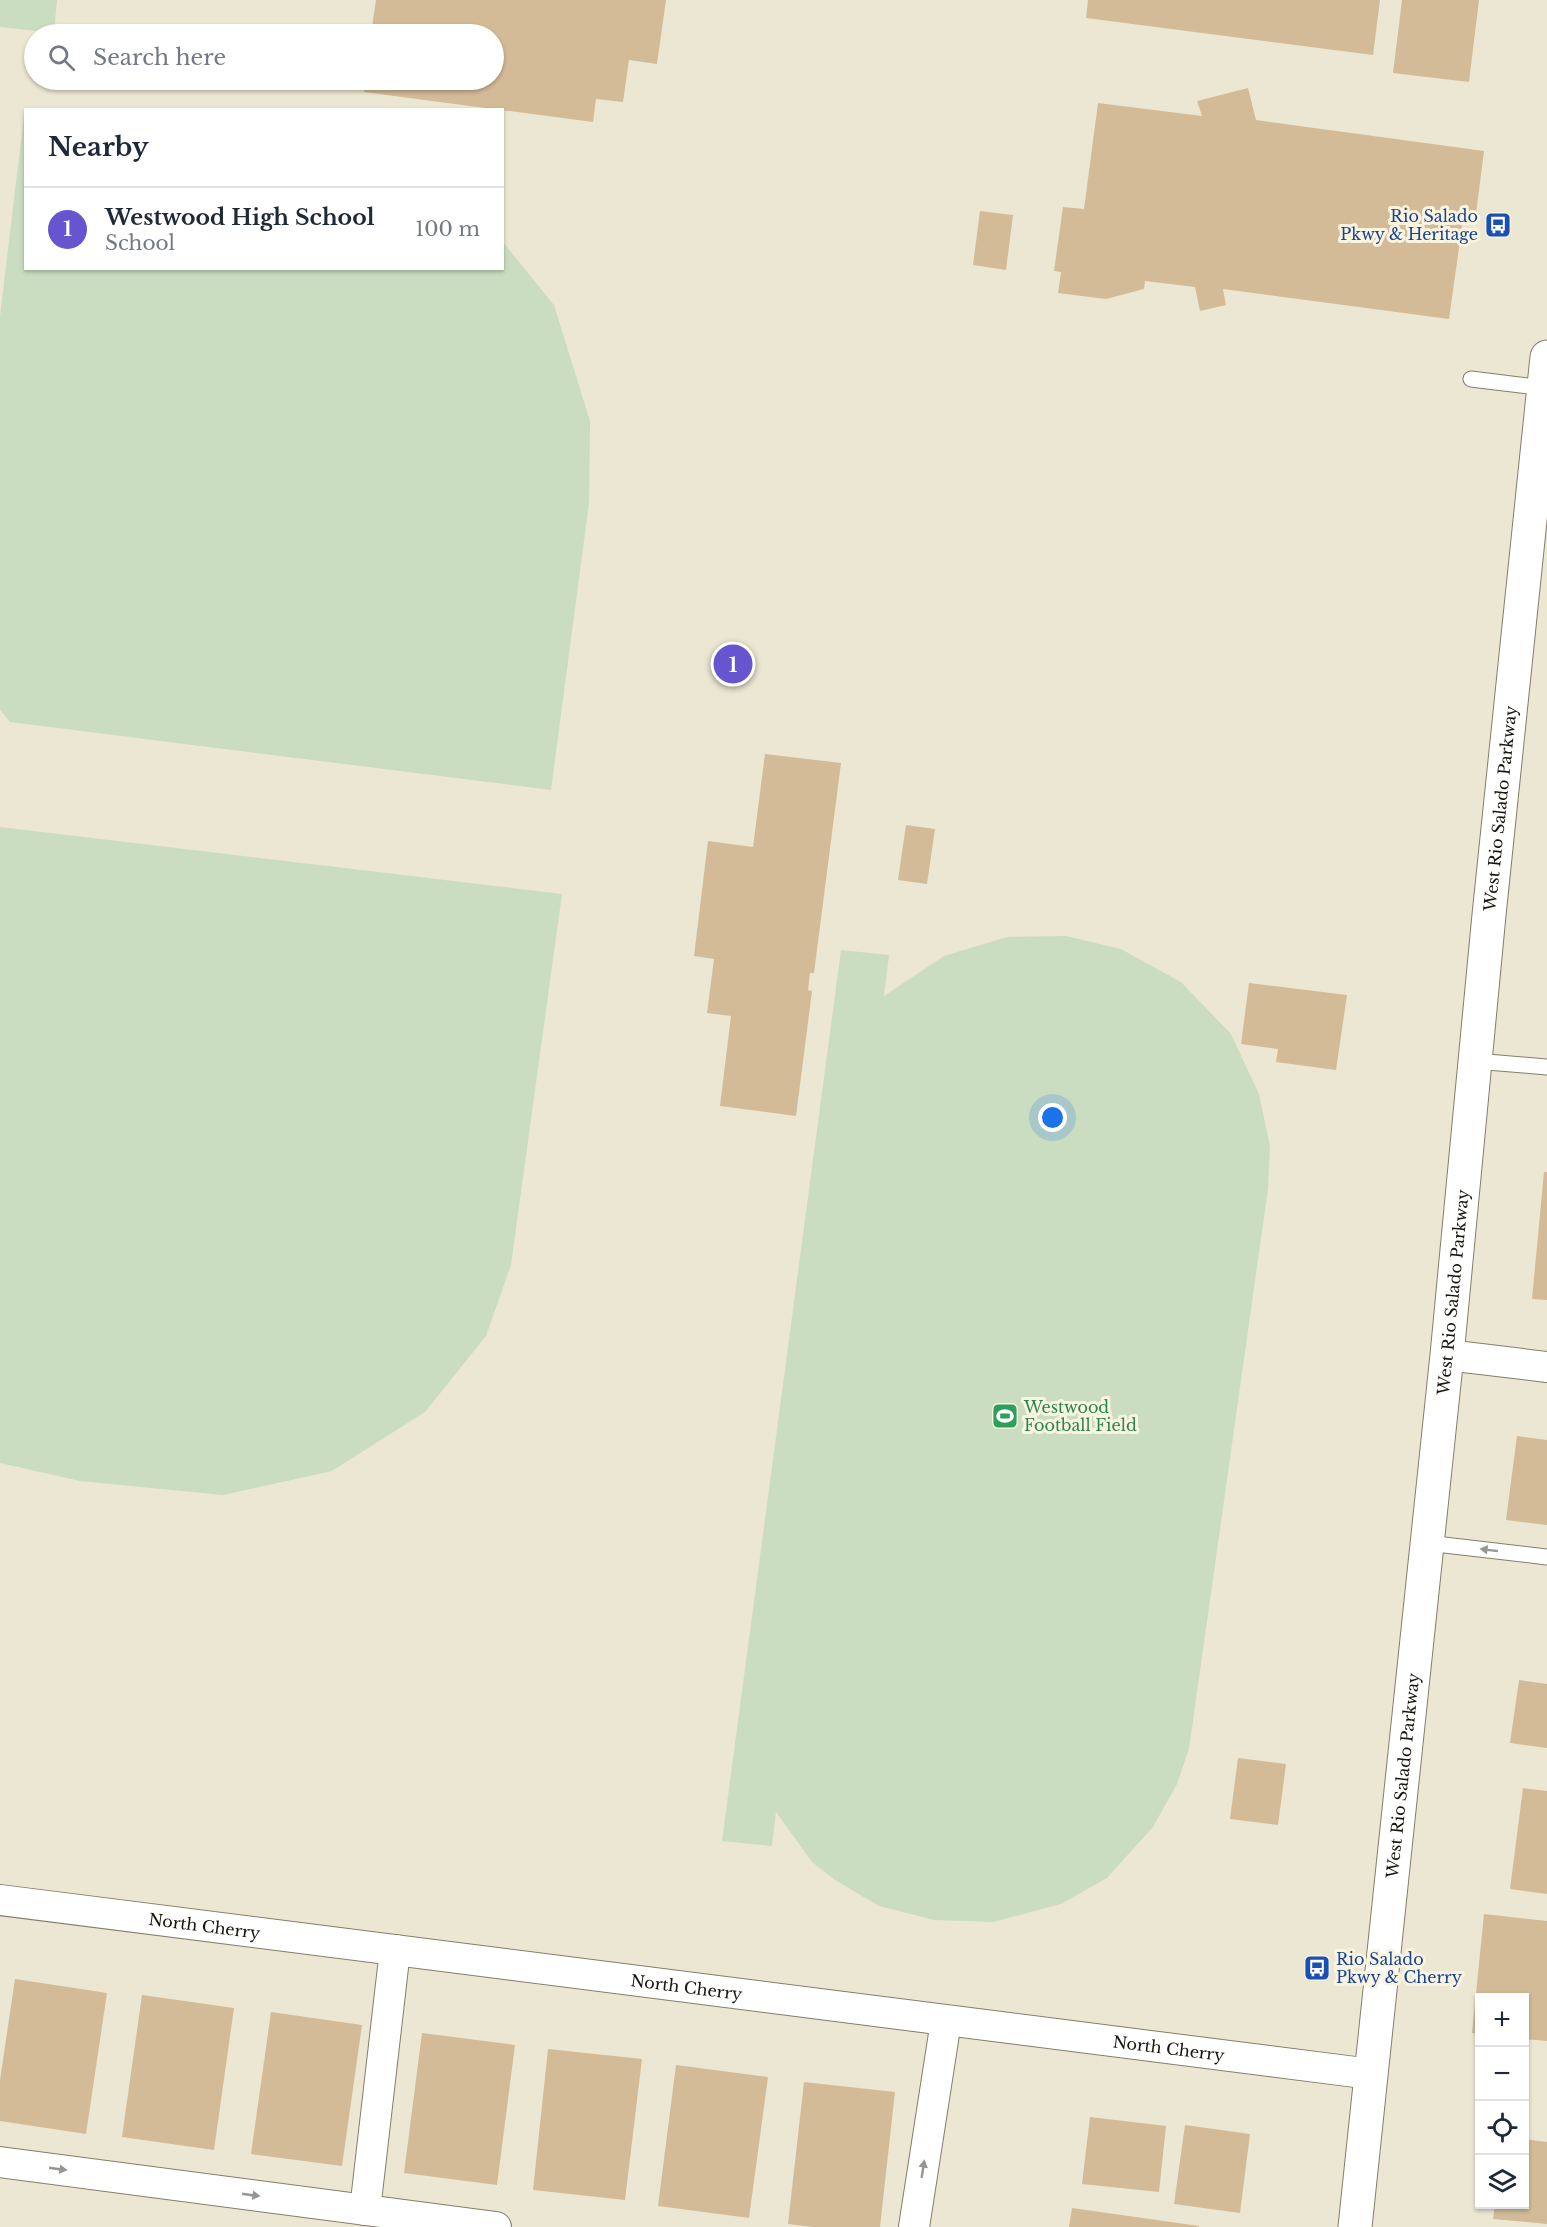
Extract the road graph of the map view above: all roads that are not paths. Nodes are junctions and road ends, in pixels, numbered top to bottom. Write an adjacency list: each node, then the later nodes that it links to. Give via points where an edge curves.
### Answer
1 (1545, 372): 2 (lane); 3 (main road, West Rio Salado Parkway)
2 (1471, 379)
3 (1475, 1061): 4 (lane); 5 (main road, West Rio Salado Parkway)
4 (1547, 1067)
5 (1447, 1355): 6 (street); 7 (main road, West Rio Salado Parkway)
6 (1547, 1368)
7 (1427, 1543): 8 (lane, one-way to 7); 12 (main road, West Rio Salado Parkway)
8 (1547, 1557)
9 (0, 1900): 10 (street, North Cherry)
10 (395, 1950): 11 (street, North Cherry); 14 (street)
11 (946, 2021): 12 (street, North Cherry); 16 (street, one-way to 11)
12 (1371, 2074): 17 (main road, West Rio Salado Parkway)
13 (0, 2162): 14 (street, one-way to 14)
14 (365, 2210): 15 (street)
15 (496, 2227)
16 (914, 2227)
17 (1355, 2227)

